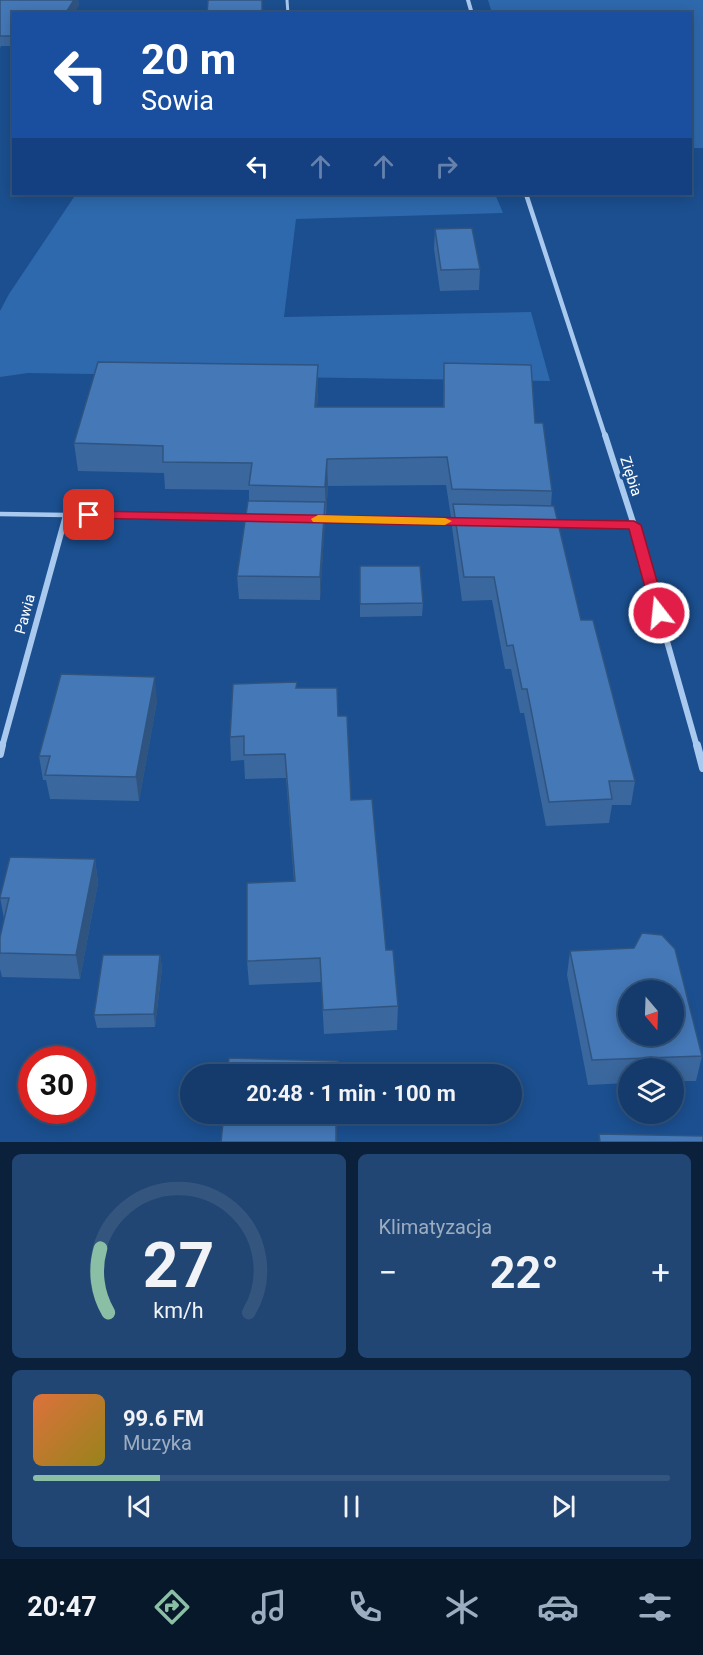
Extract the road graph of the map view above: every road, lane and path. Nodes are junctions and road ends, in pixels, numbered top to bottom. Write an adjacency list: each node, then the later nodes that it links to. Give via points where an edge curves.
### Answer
1 (526, 195): 8 (street, Ziębia)
2 (0, 514): 3 (lane)
3 (66, 515): 4 (street); 9 (street, Pawia)
4 (257, 518)
5 (305, 519): 6 (street)
6 (461, 522)
7 (545, 523): 8 (street)
8 (634, 525): 10 (street, Ziębia)
9 (0, 754)
10 (703, 768)

